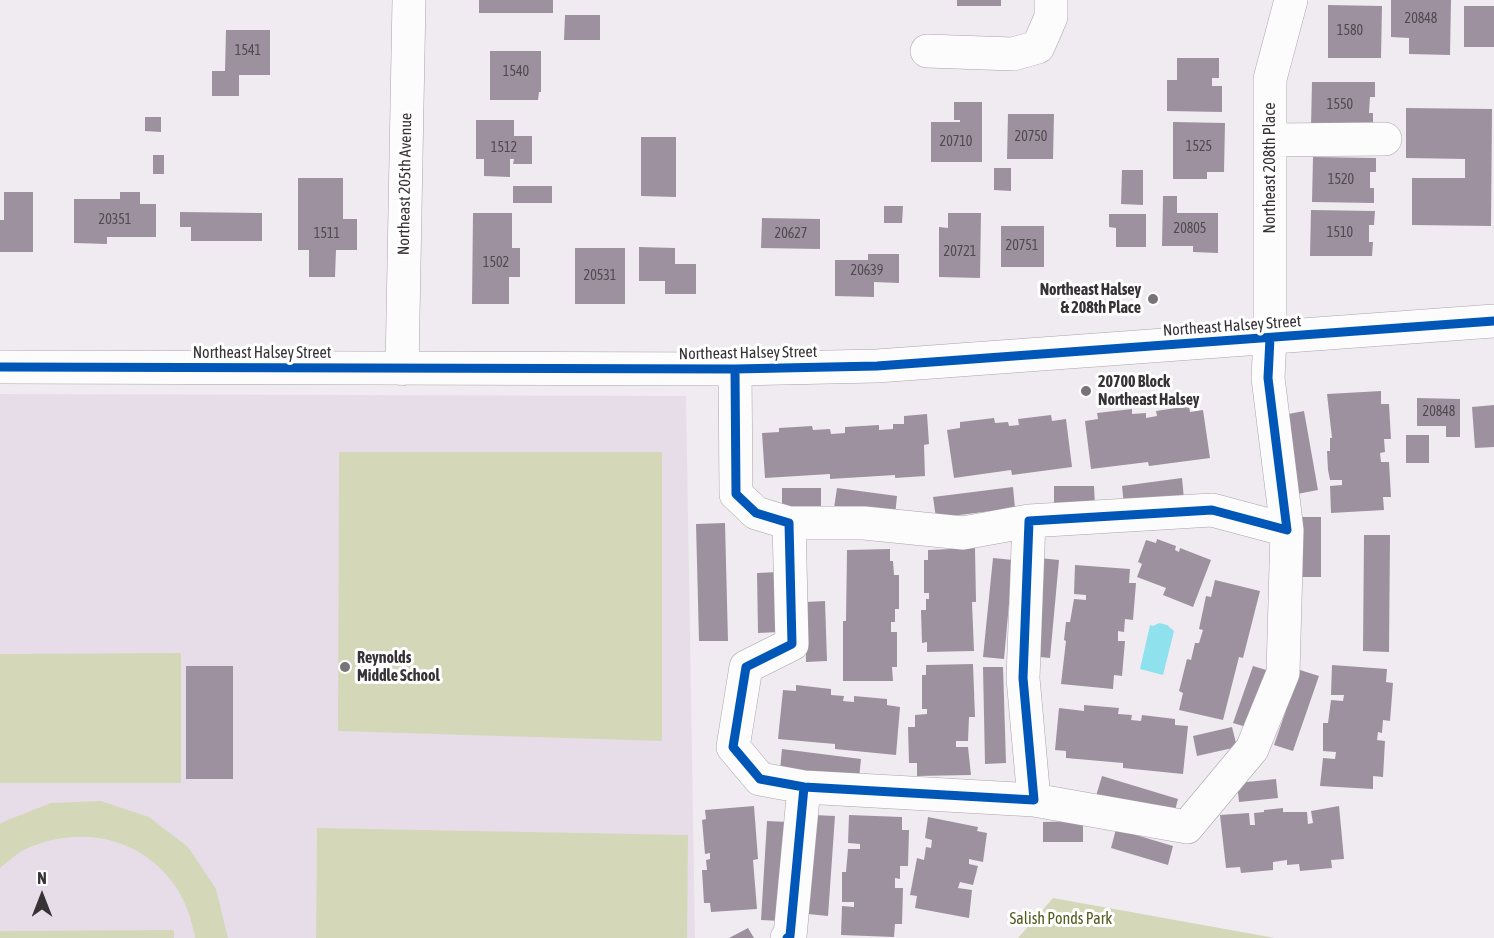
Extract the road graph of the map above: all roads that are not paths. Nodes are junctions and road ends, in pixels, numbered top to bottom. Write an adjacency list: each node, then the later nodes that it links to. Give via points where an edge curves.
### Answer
1 (409, 0): 10 (street, Northeast 205th Avenue)
2 (1051, 0): 4 (street, via 1051,17 1038,47 1013,54)
3 (1291, 0): 6 (street, Northeast 208th Place, via 1270,79)
4 (927, 51)
5 (1385, 139): 6 (street)
6 (1270, 140): 8 (street, Northeast 208th Place)
7 (1494, 321): 8 (street, Northeast Halsey Street)
8 (1270, 338): 11 (street, Northeast Halsey Street, via 877,366); 14 (street, Northeast 208th Place, via 1268,378)
9 (0, 367): 10 (street, Northeast Halsey Street)
10 (402, 369): 11 (street, Northeast Halsey Street)
11 (735, 369): 13 (street, via 736,495 756,513)
12 (1029, 521): 13 (street, via 963,533 864,523); 14 (street, via 1212,510); 16 (street, via 1023,678)
13 (789, 523): 15 (street, via 792,644 746,667 733,747 760,778)
14 (1287, 530): 16 (street, Northeast 208th Place, via 1284,673 1252,749 1187,827)
15 (804, 787): 16 (street); 17 (street)
16 (1034, 800)
17 (787, 938)

